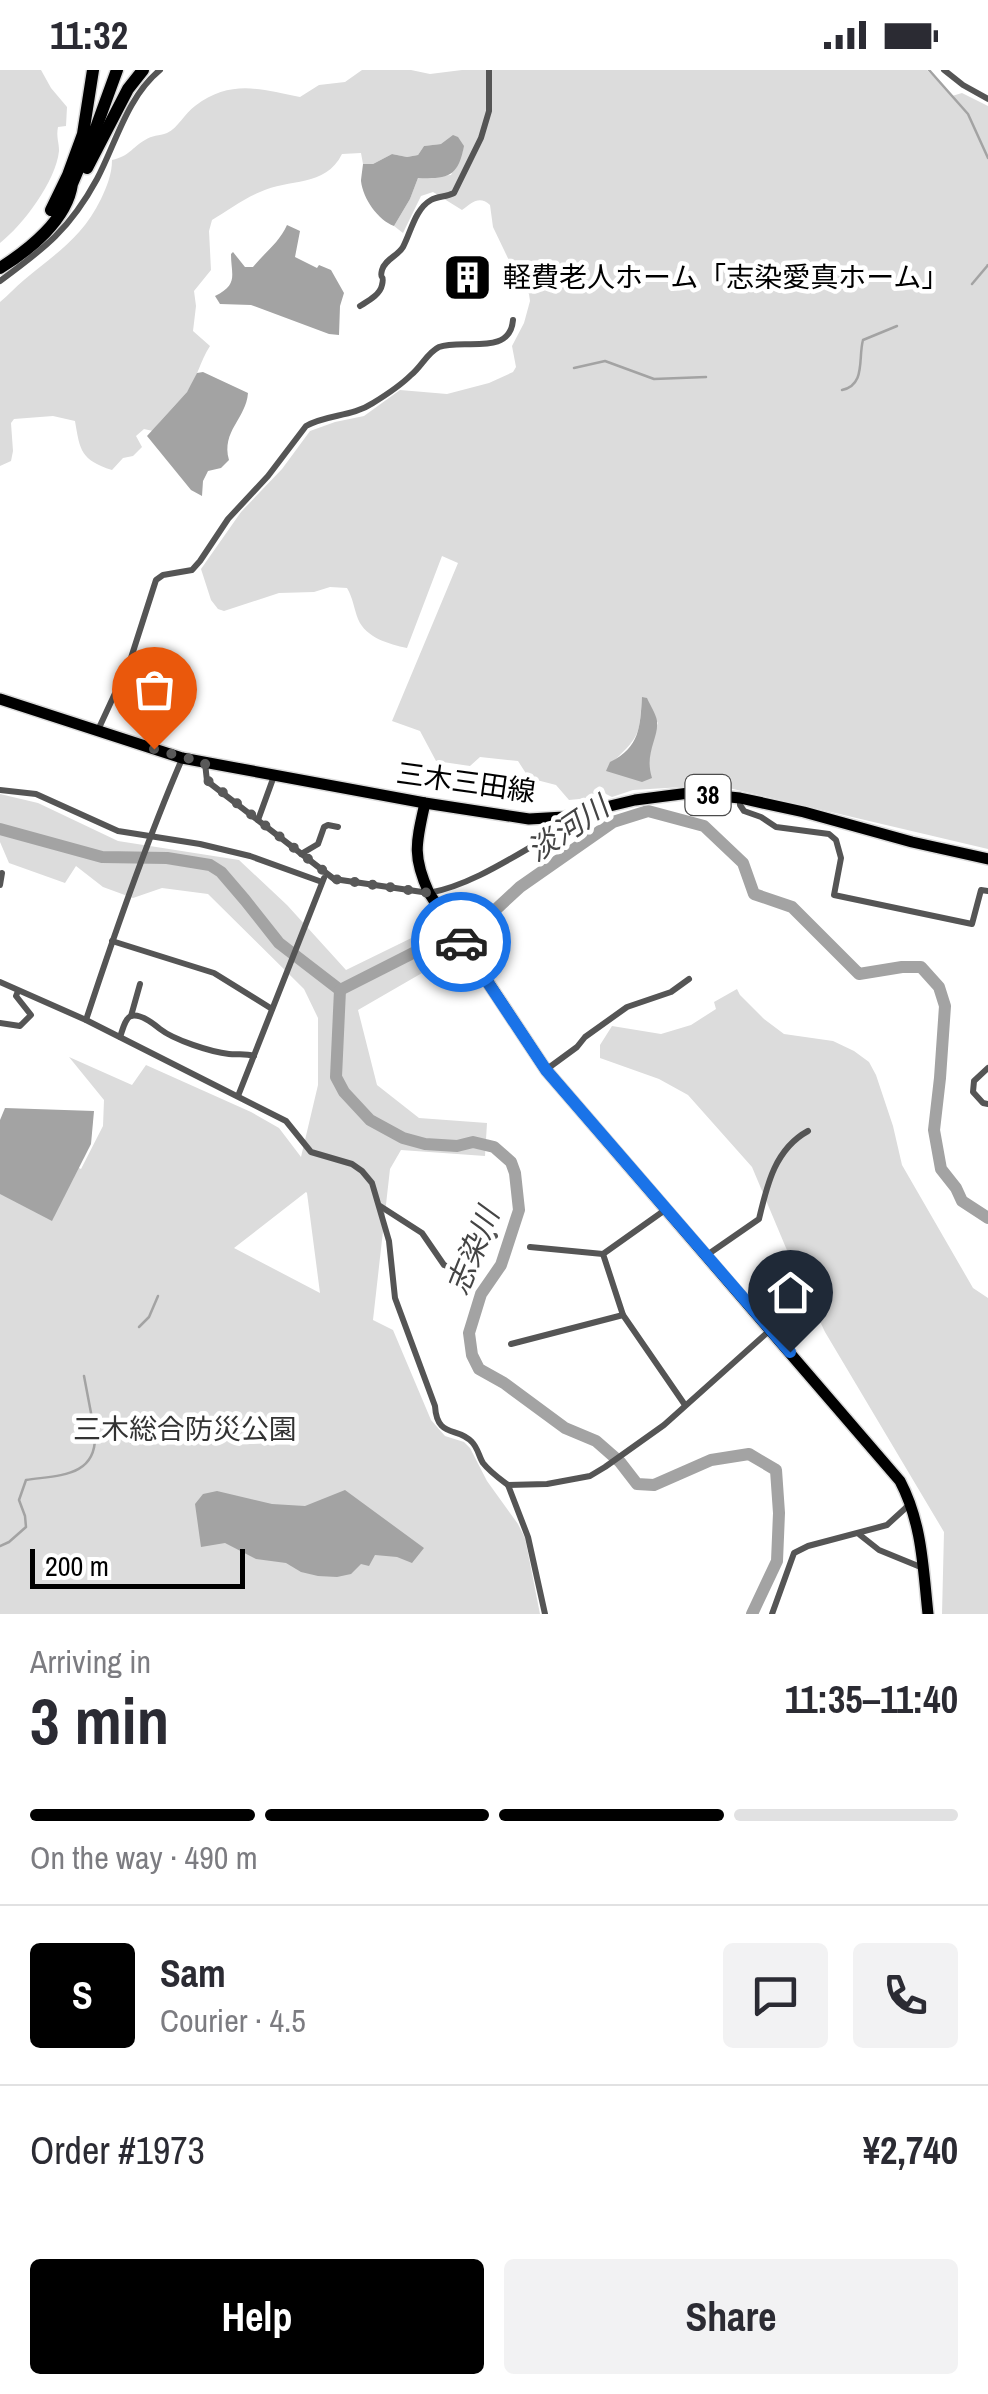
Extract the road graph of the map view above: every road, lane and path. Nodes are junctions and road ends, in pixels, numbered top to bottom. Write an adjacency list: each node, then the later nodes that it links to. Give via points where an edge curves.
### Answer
1 (94, 70): 8 (highway)
2 (114, 70): 8 (highway); 9 (highway)
3 (143, 70): 9 (highway)
4 (160, 70): 11 (street, via 139,94 66,227)
5 (489, 70): 12 (street, via 489,111 454,193 423,207 402,249 386,263 377,295)
6 (944, 70): 7 (street)
7 (988, 100)
8 (86, 125): 10 (highway, via 52,209)
9 (71, 191): 10 (highway, via 39,238)
10 (0, 264)
11 (0, 281)
12 (360, 306)
13 (513, 320): 15 (street, via 500,341 438,347 370,406 306,426 200,562 156,580)
14 (0, 699): 15 (main road, 三木三田線 / 38)
15 (98, 731): 16 (main road, 三木三田線 / 38)
16 (182, 758): 17 (main road, 三木三田線 / 38); 25 (street)
17 (205, 763): 18 (main road, 三木三田線 / 38); 23 (street, via 207,780)
18 (275, 775): 21 (main road, 三木三田線 / 38); 23 (street)
19 (0, 790): 25 (street, via 36,794)
20 (740, 798): 22 (main road, 三木三田線 / 38, via 689,793); 27 (main road, 三木三田線 / 38); 31 (street, via 744,811 776,827 836,840 841,858 834,895 972,924 981,890)
21 (425, 804): 22 (main road, 三木三田線 / 38); 32 (main road, via 416,854)
22 (552, 818): 32 (street, via 548,838)
23 (258, 820): 26 (street)
24 (338, 827): 26 (street, via 324,827 318,844)
25 (148, 838): 29 (street, via 200,844); 33 (street)
26 (301, 854): 29 (street)
27 (988, 859)
28 (2, 873): 30 (street)
29 (324, 878): 32 (street); 38 (street)
30 (0, 885)
31 (988, 891)
32 (429, 893): 45 (main road)
33 (112, 941): 38 (street, via 214,973); 40 (street)
34 (689, 979): 45 (street, via 626,1006)
35 (0, 982): 37 (street)
36 (140, 984): 39 (street)
37 (18, 991): 40 (street); 41 (street, via 31,1015 20,1026)
38 (272, 1010): 43 (street)
39 (131, 1016): 42 (street); 43 (street, via 188,1042)
40 (86, 1020): 42 (street)
41 (0, 1023)
42 (120, 1038): 46 (street)
43 (254, 1056): 46 (street)
44 (988, 1068): 47 (street, via 973,1092)
45 (546, 1070): 50 (main road)
46 (238, 1096): 49 (street, via 286,1121 312,1152 362,1171)
47 (988, 1104)
48 (808, 1131): 54 (street, via 794,1139 770,1174 759,1219)
49 (379, 1205): 51 (street, via 422,1232 452,1268 464,1246); 59 (street, via 395,1298 436,1416 474,1444)
50 (665, 1210): 53 (street); 54 (main road)
51 (495, 1236)
52 (530, 1247): 53 (street)
53 (603, 1254): 55 (street)
54 (706, 1256): 56 (main road)
55 (623, 1315): 57 (street); 58 (street)
56 (770, 1330): 58 (street); 60 (main road)
57 (511, 1344)
58 (685, 1405): 59 (street, via 590,1476)
59 (508, 1486): 63 (street, via 528,1537)
60 (912, 1504): 61 (street, via 887,1525); 62 (main road)
61 (859, 1534): 62 (street); 64 (street, via 794,1553)
62 (923, 1568): 65 (main road)
63 (545, 1614)
64 (772, 1614)
65 (928, 1614)

